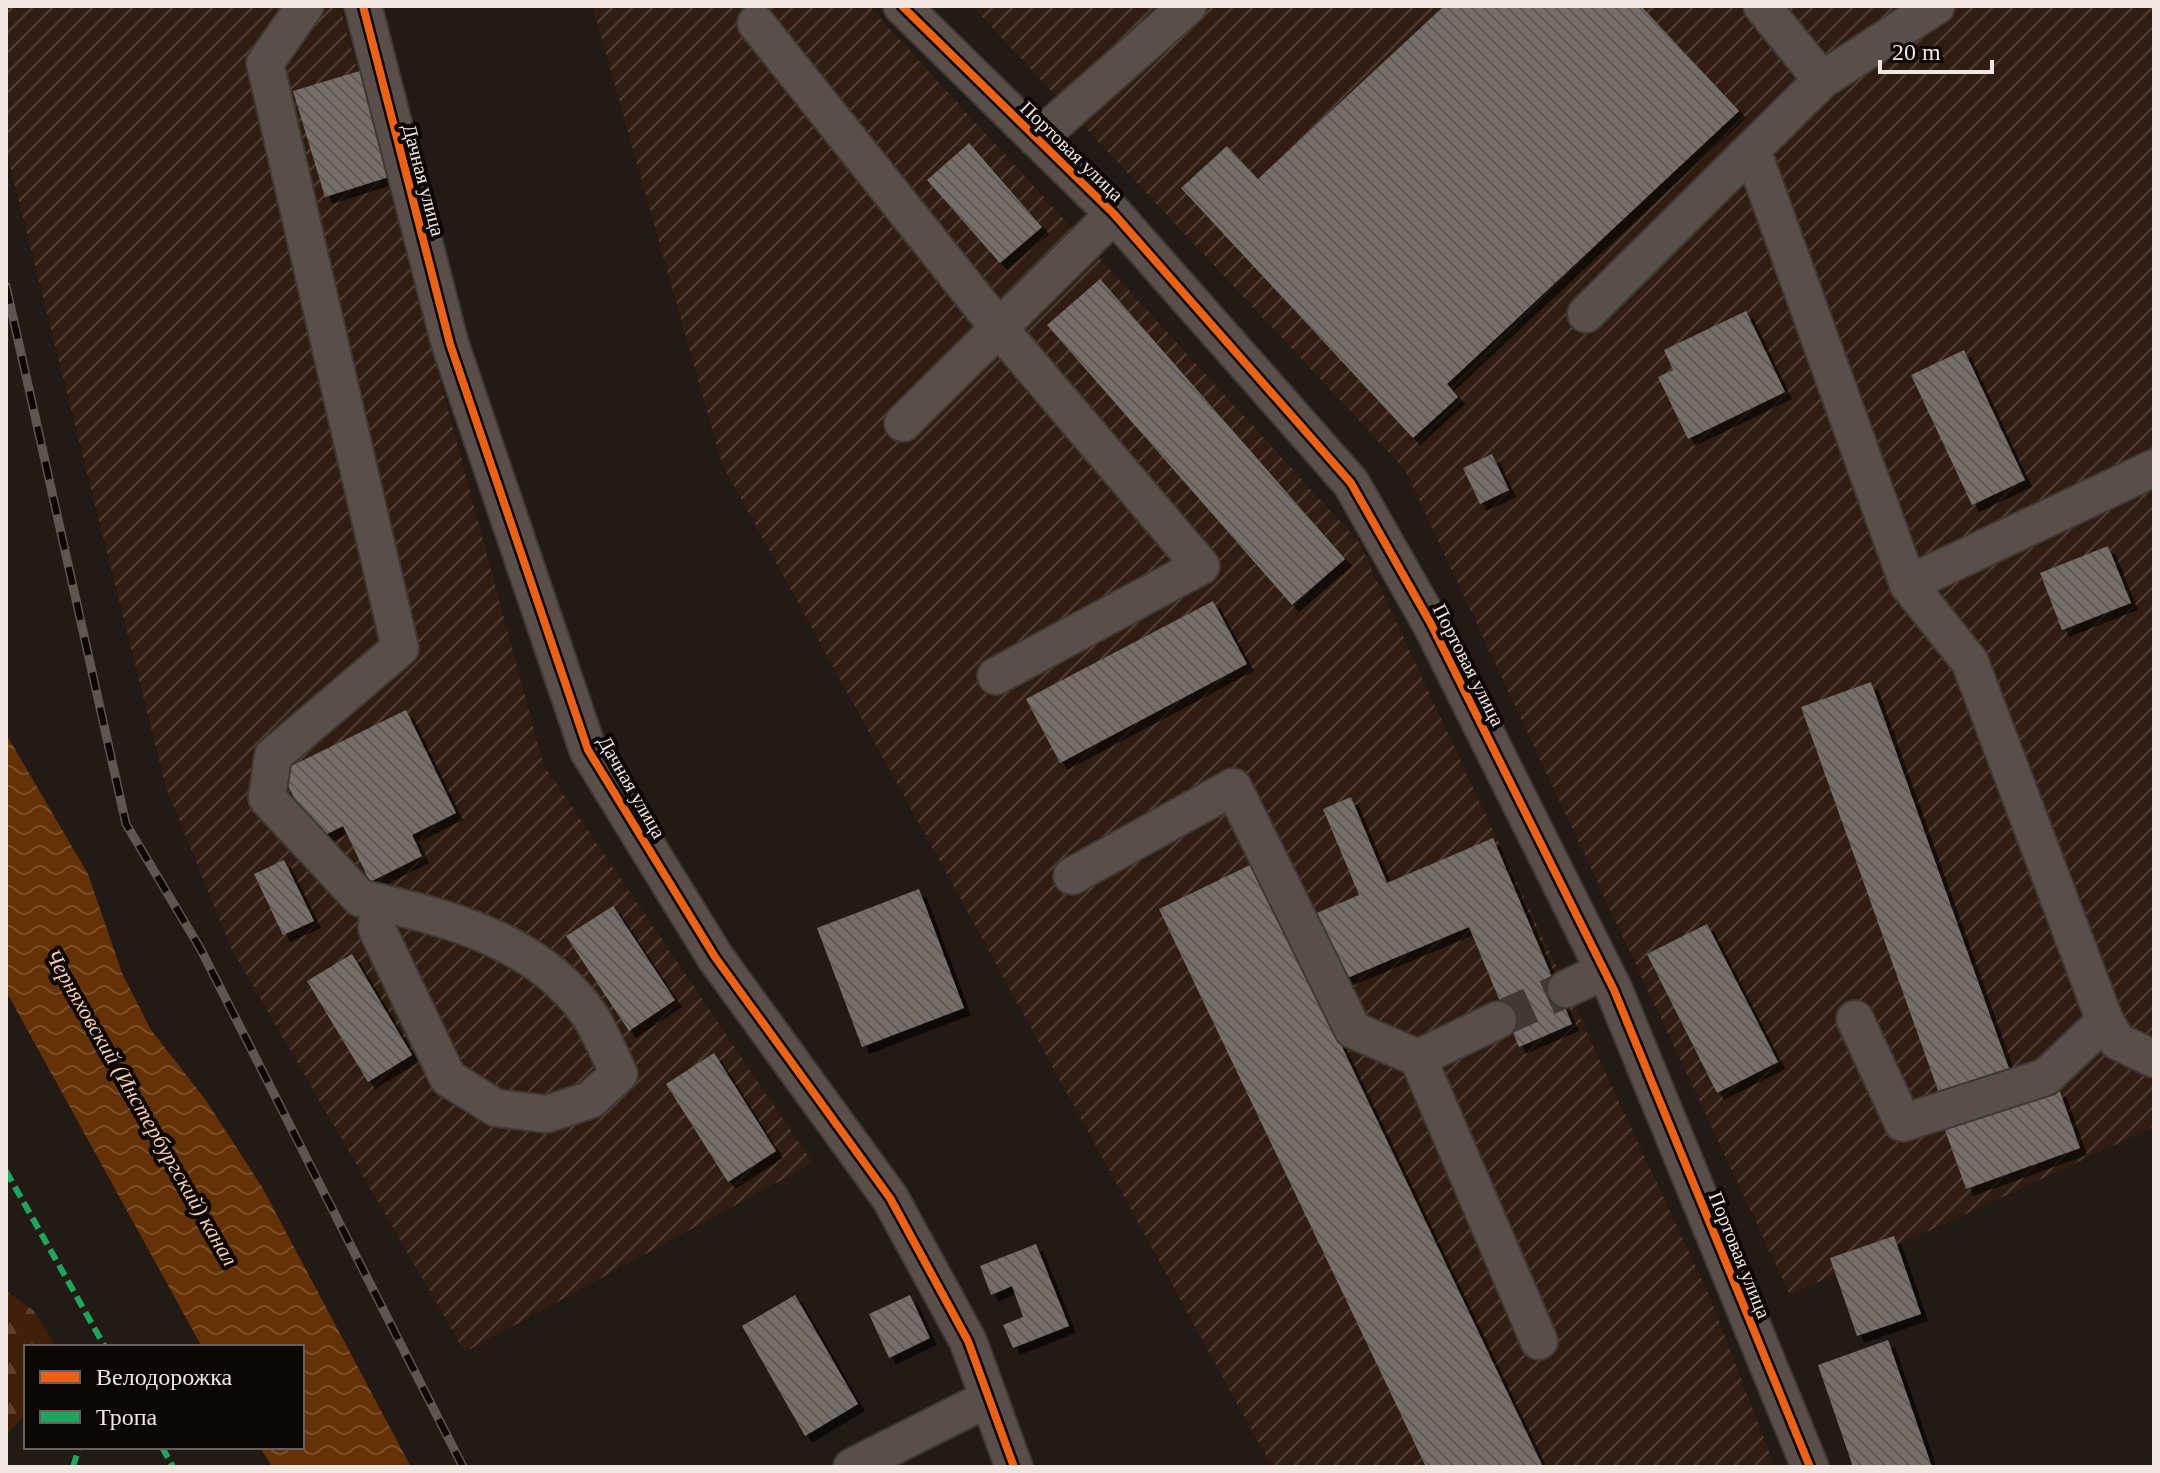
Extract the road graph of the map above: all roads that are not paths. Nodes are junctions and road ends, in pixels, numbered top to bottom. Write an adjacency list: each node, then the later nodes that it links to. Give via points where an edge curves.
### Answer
1 (305, 6): 19 (street, via 265,63 400,648 273,756 267,798 360,898)
2 (363, 6): 28 (street, Дачная улица, via 450,344 588,750 715,957 890,1198 968,1341)
3 (902, 6): 9 (street, Портовая улица)
4 (1188, 6): 9 (street)
5 (1762, 6): 8 (street)
6 (1936, 6): 8 (street)
7 (756, 23): 13 (street)
8 (1822, 80): 10 (street)
9 (1037, 139): 11 (street, Портовая улица)
10 (1752, 150): 12 (street); 16 (street)
11 (1114, 214): 13 (street); 20 (street, Портовая улица, via 1351,483 1431,624)
12 (1586, 314)
13 (998, 327): 14 (street); 17 (street, via 1201,566)
14 (903, 423)
15 (2154, 468): 16 (street)
16 (1908, 584): 24 (street, via 1970,662)
17 (996, 676)
18 (1072, 876): 25 (street, via 1233,787 1353,1030)
19 (378, 902): 19 (street, via 447,918 495,938 555,976 591,1018 619,1074 590,1100 547,1114 496,1108 448,1078 377,929)
20 (1604, 971): 21 (street); 31 (street, Портовая улица)
21 (1566, 989)
22 (1855, 1019): 24 (street, via 1903,1123 2046,1077)
23 (1498, 1020): 25 (street)
24 (2105, 1021): 26 (street, via 2117,1041)
25 (1418, 1058): 27 (street)
26 (2154, 1059)
27 (1539, 1341)
28 (989, 1398): 29 (street); 30 (street, Дачная улица)
29 (852, 1467)
30 (1014, 1467)
31 (1810, 1467)

